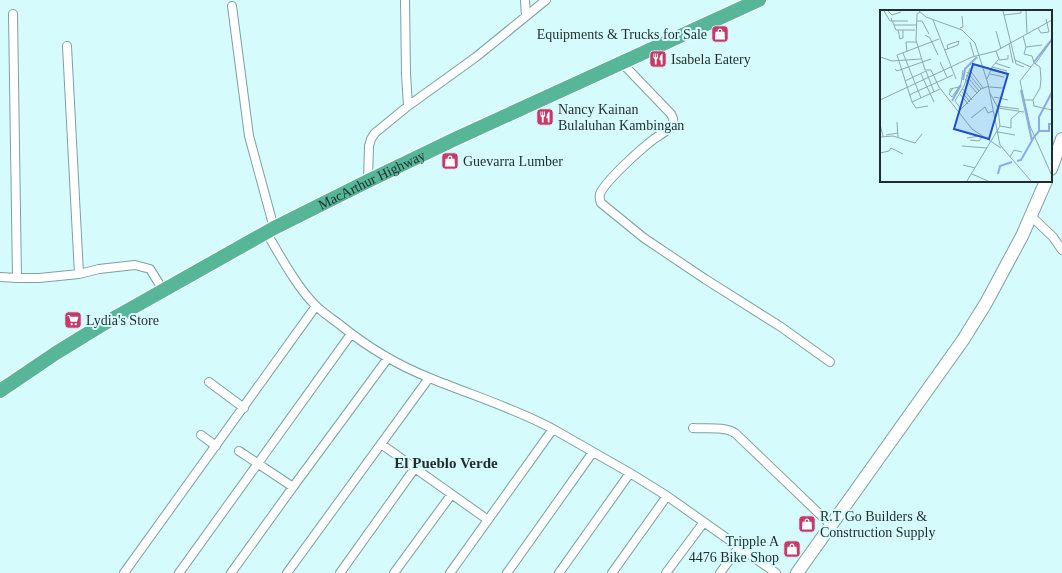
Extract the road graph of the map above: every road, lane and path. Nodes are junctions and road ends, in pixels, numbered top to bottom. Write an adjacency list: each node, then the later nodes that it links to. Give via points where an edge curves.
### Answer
1 (405, 0): 10 (street)
2 (525, 0): 7 (street)
3 (546, 0): 7 (street)
4 (760, 0): 9 (highway, MacArthur Highway)
5 (232, 6): 16 (street, via 249,136)
6 (13, 14): 20 (street)
7 (526, 16): 10 (street)
8 (67, 46): 18 (street)
9 (622, 64): 13 (highway, MacArthur Highway); 25 (street, via 670,114 673,122 609,181 599,196 601,203 644,238)
10 (408, 106): 13 (street, via 371,139)
11 (1061, 143): 12 (main road)
12 (1052, 166)
13 (368, 181): 16 (highway, MacArthur Highway)
14 (1046, 182): 15 (main road)
15 (1031, 216): 17 (street, via 1053,237); 45 (main road, via 994,288 963,340)
16 (270, 230): 21 (highway, MacArthur Highway); 22 (street, via 307,296)
17 (1062, 250)
18 (79, 274): 20 (street); 21 (street, via 135,265 150,269)
19 (0, 277): 20 (street)
20 (17, 278)
21 (163, 290): 28 (highway, MacArthur Highway, via 56,353)
22 (316, 306): 23 (street); 29 (street)
23 (351, 334): 24 (street); 37 (street)
24 (388, 358): 26 (street); 40 (street)
25 (830, 362)
26 (429, 378): 31 (street); 33 (street)
27 (209, 382): 29 (street)
28 (0, 391)
29 (244, 408): 34 (street)
30 (693, 428): 45 (street, via 724,429 735,433)
31 (553, 429): 36 (street); 43 (street)
32 (201, 435): 34 (street)
33 (381, 444): 38 (street); 50 (street)
34 (216, 446): 47 (street)
35 (239, 451): 37 (street)
36 (593, 452): 39 (street); 54 (street)
37 (257, 464): 40 (street); 48 (street)
38 (415, 468): 41 (street); 51 (street)
39 (630, 473): 42 (street); 55 (street)
40 (293, 487): 49 (street)
41 (451, 495): 43 (street); 52 (street)
42 (667, 496): 44 (street); 56 (street)
43 (488, 520): 53 (street)
44 (704, 522): 46 (street); 57 (street)
45 (831, 525): 60 (main road)
46 (739, 547): 58 (street); 59 (street)
47 (124, 573)
48 (179, 573)
49 (231, 573)
50 (287, 573)
51 (340, 573)
52 (394, 573)
53 (450, 573)
54 (507, 573)
55 (560, 573)
56 (612, 573)
57 (666, 573)
58 (720, 573)
59 (776, 573)
60 (797, 573)

